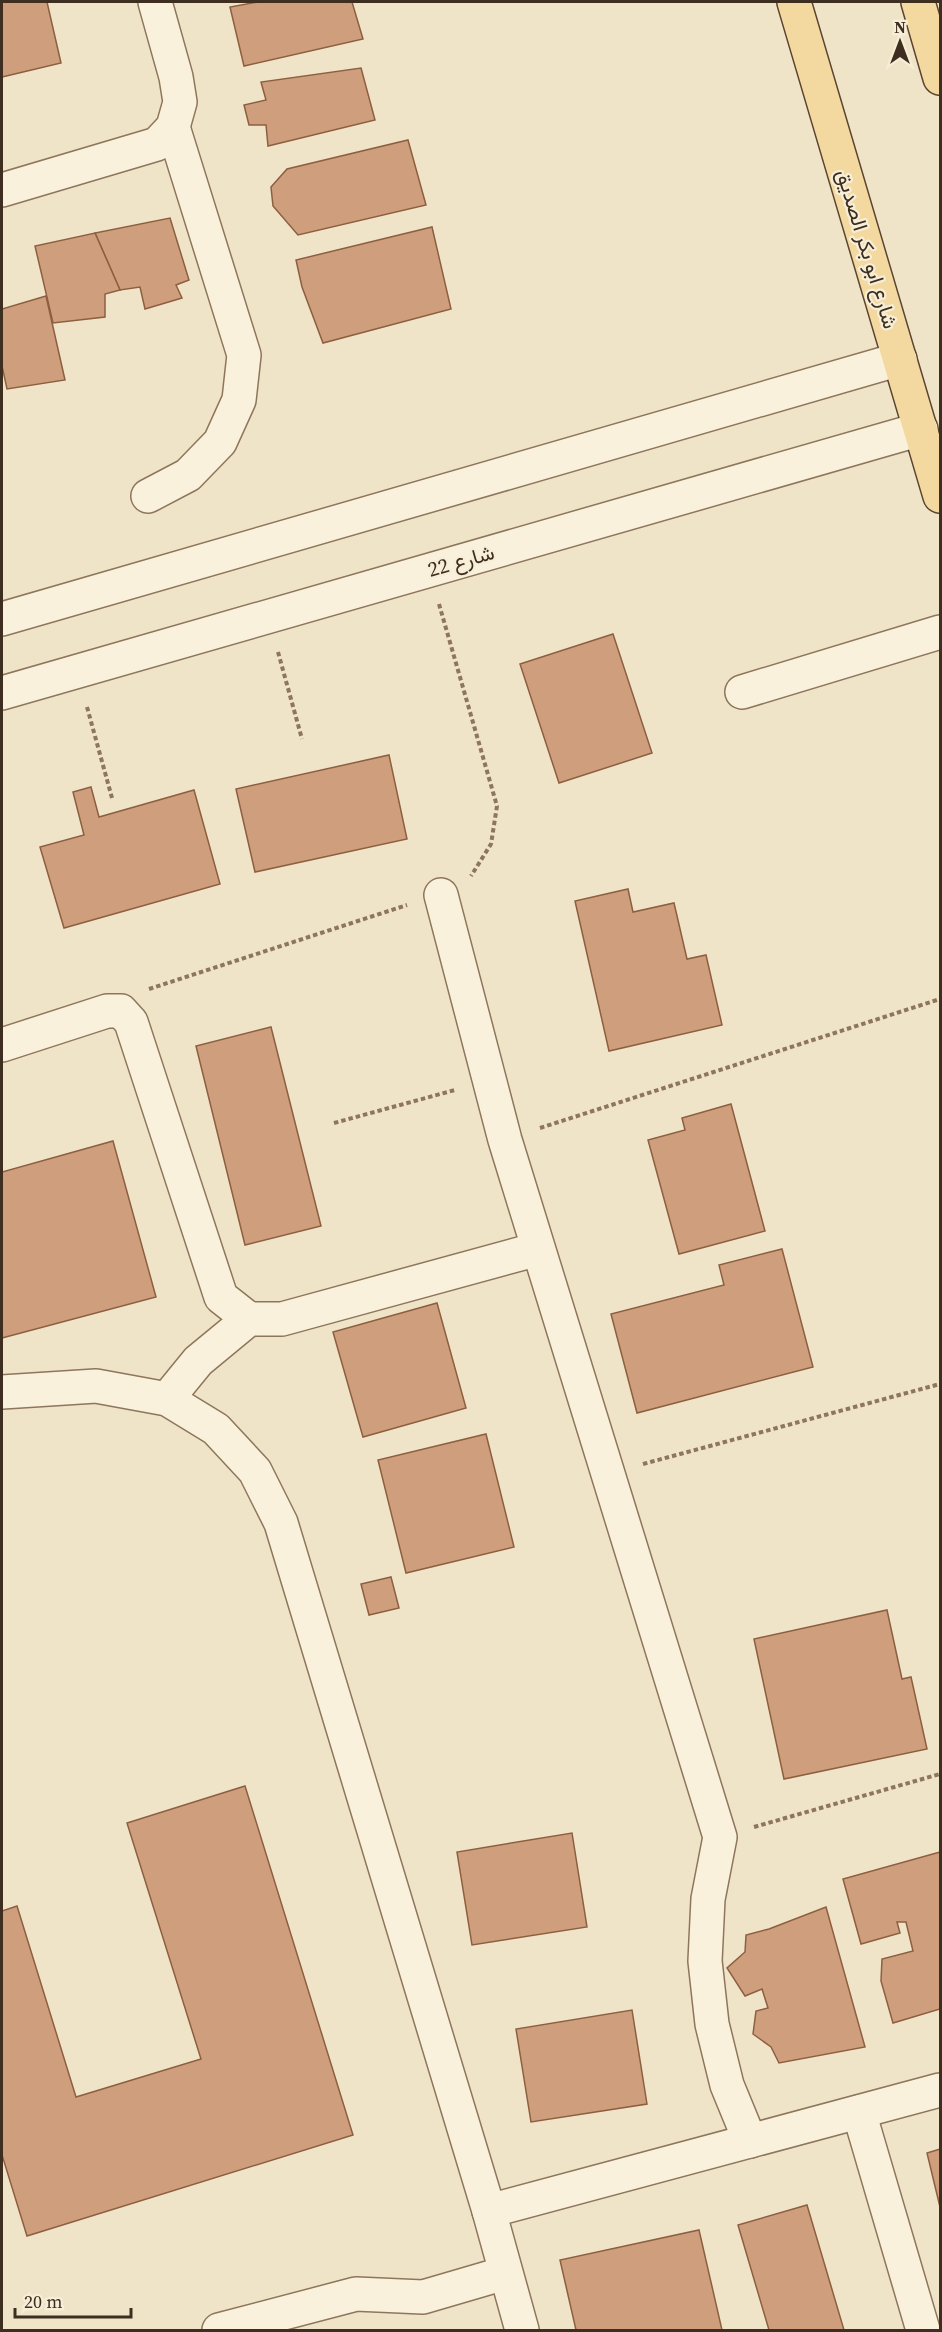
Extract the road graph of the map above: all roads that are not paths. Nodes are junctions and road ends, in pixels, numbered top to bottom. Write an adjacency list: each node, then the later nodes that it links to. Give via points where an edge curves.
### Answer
1 (155, 2): 5 (street, via 180,102)
2 (794, 2): 7 (main road, شارع ابو بكر الصديق)
3 (918, 2): 4 (main road)
4 (940, 78)
5 (173, 127): 6 (street, via 157,144); 9 (street, via 244,355 239,400 220,442 188,475)
6 (2, 189)
7 (900, 359): 8 (main road, شارع ابو بكر الصديق); 11 (street)
8 (921, 429): 10 (main road, شارع ابو بكر الصديق); 14 (street, شارع 22)
9 (148, 496)
10 (940, 496)
11 (2, 619)
12 (940, 632): 13 (street)
13 (742, 692)
14 (2, 693)
15 (441, 895): 17 (street, via 505,1140)
16 (2, 1045): 18 (street, via 107,1011 126,1016 221,1296)
17 (538, 1249): 18 (street, via 282,1319); 23 (street, via 720,1837 708,1899 705,1961 712,2024 727,2085)
18 (249, 1319): 20 (street, via 198,1361)
19 (2, 1392): 20 (street, via 96,1386)
20 (167, 1399): 24 (street, via 216,1429 255,1471 281,1523)
21 (940, 2090): 22 (street)
22 (859, 2112): 23 (street); 28 (street)
23 (750, 2141): 24 (street)
24 (489, 2211): 25 (street)
25 (505, 2273): 26 (street, via 423,2297 357,2294); 27 (street)
26 (219, 2331)
27 (522, 2331)
28 (923, 2331)

